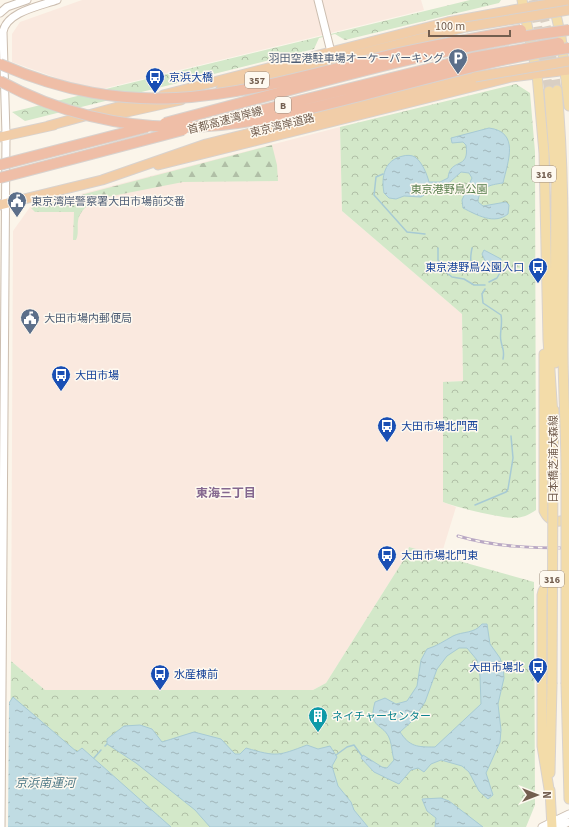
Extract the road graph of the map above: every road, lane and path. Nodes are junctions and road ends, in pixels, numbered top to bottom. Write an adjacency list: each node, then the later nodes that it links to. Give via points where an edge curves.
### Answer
1 (27, 0): 8 (street, via 7,7)
2 (57, 0): 21 (street, via 12,17 4,28)
3 (318, 0): 13 (street)
4 (569, 1): 5 (highway, 357)
5 (553, 2): 6 (highway, 357); 16 (main road)
6 (523, 4): 13 (highway, 357); 17 (main road)
7 (569, 10): 20 (highway, 357, bridge, via 466,26 161,105)
8 (0, 13)
9 (569, 24): 15 (highway, B, bridge, via 425,48 274,84 190,98 129,98 90,93 36,79)
10 (569, 30): 22 (highway, 首都高速湾岸線 / B, bridge, via 474,46 378,68)
11 (569, 42): 24 (highway, 首都高速湾岸線 / B, bridge, via 505,51 425,69)
12 (569, 48): 18 (highway, B, bridge, via 494,62 275,117 217,126 159,127 94,117 40,100)
13 (331, 52): 20 (highway, 357)
14 (569, 61): 23 (highway, 東京湾岸道路, bridge, via 475,77 192,148)
15 (0, 64)
16 (567, 70): 17 (highway); 19 (main road)
17 (537, 74): 23 (highway, via 511,77 412,100 169,162); 26 (main road, 316, via 544,153)
18 (0, 81)
19 (569, 106)
20 (48, 126): 21 (highway, 357)
21 (3, 136): 25 (street)
22 (0, 165)
23 (127, 170): 25 (highway, 東京湾岸道路, via 102,180)
24 (0, 178)
25 (2, 205): 39 (street)
26 (547, 275): 28 (main road, 316); 30 (main road, via 544,309 543,506 549,519 558,522)
27 (569, 376): 29 (main road, 316)
28 (553, 416): 29 (main road, 日本橋芝浦大森線 / 316, via 556,189 553,91 563,182 563,350); 34 (main road, 日本橋芝浦大森線 / 316, bridge)
29 (566, 416): 33 (main road, 日本橋芝浦大森線 / 316, bridge, via 566,684)
30 (569, 519)
31 (569, 583): 34 (main road, via 551,583 545,587 542,594 542,746)
32 (569, 769): 33 (main road)
33 (569, 772): 35 (main road, 日本橋芝浦大森線 / 316)
34 (550, 795): 38 (main road, 日本橋芝浦大森線 / 316)
35 (569, 799)
36 (569, 814): 38 (street)
37 (569, 822): 38 (street)
38 (554, 825): 40 (street)
39 (2, 827)
40 (542, 827)

